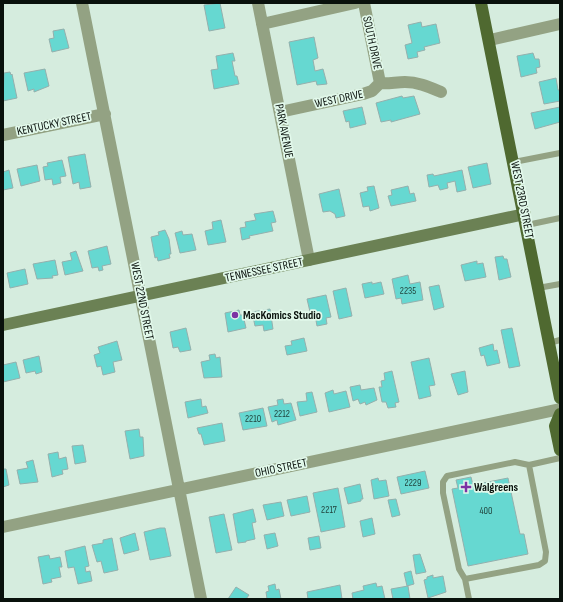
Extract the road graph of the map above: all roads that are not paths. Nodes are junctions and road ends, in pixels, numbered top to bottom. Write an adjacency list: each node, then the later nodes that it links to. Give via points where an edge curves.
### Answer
1 (82, 3): 12 (street, WEST 22ND STREET)
2 (258, 3): 6 (street, PARK AVENUE)
3 (355, 3): 6 (street)
4 (364, 3): 9 (street, SOUTH DRIVE)
5 (481, 3): 8 (main road, WEST 23RD STREET)
6 (262, 24): 11 (street, PARK AVENUE)
7 (560, 24): 8 (street)
8 (490, 40): 15 (main road, WEST 23RD STREET)
9 (380, 83): 10 (street, via 419,84); 11 (street, WEST DRIVE, via 372,91 363,94)
10 (441, 92)
11 (280, 112): 18 (street, PARK AVENUE)
12 (105, 114): 13 (street, KENTUCKY STREET); 21 (street, WEST 22ND STREET)
13 (3, 135)
14 (560, 153): 15 (lane)
15 (514, 162): 17 (main road, WEST 23RD STREET)
16 (560, 218): 17 (lane)
17 (526, 219): 18 (street, TENNESSEE STREET); 20 (main road, WEST 23RD STREET)
18 (309, 260): 21 (street, TENNESSEE STREET)
19 (560, 284): 20 (lane)
20 (538, 288): 23 (main road, WEST 23RD STREET)
21 (140, 296): 22 (street, TENNESSEE STREET); 30 (street, WEST 22ND STREET)
22 (3, 325)
23 (554, 342): 24 (main road, WEST 23RD STREET)
24 (560, 398)
25 (560, 409): 30 (street, OHIO STREET)
26 (560, 414): 27 (main road, via 555,426)
27 (560, 450)
28 (560, 458): 29 (lane)
29 (529, 465): 32 (lane, via 546,552 545,561 539,565); 32 (lane, via 515,462 447,476 443,482 459,569)
30 (179, 490): 31 (street, OHIO STREET); 33 (street, WEST 22ND STREET)
31 (3, 527)
32 (465, 579): 34 (lane)
33 (201, 599)
34 (470, 599)

